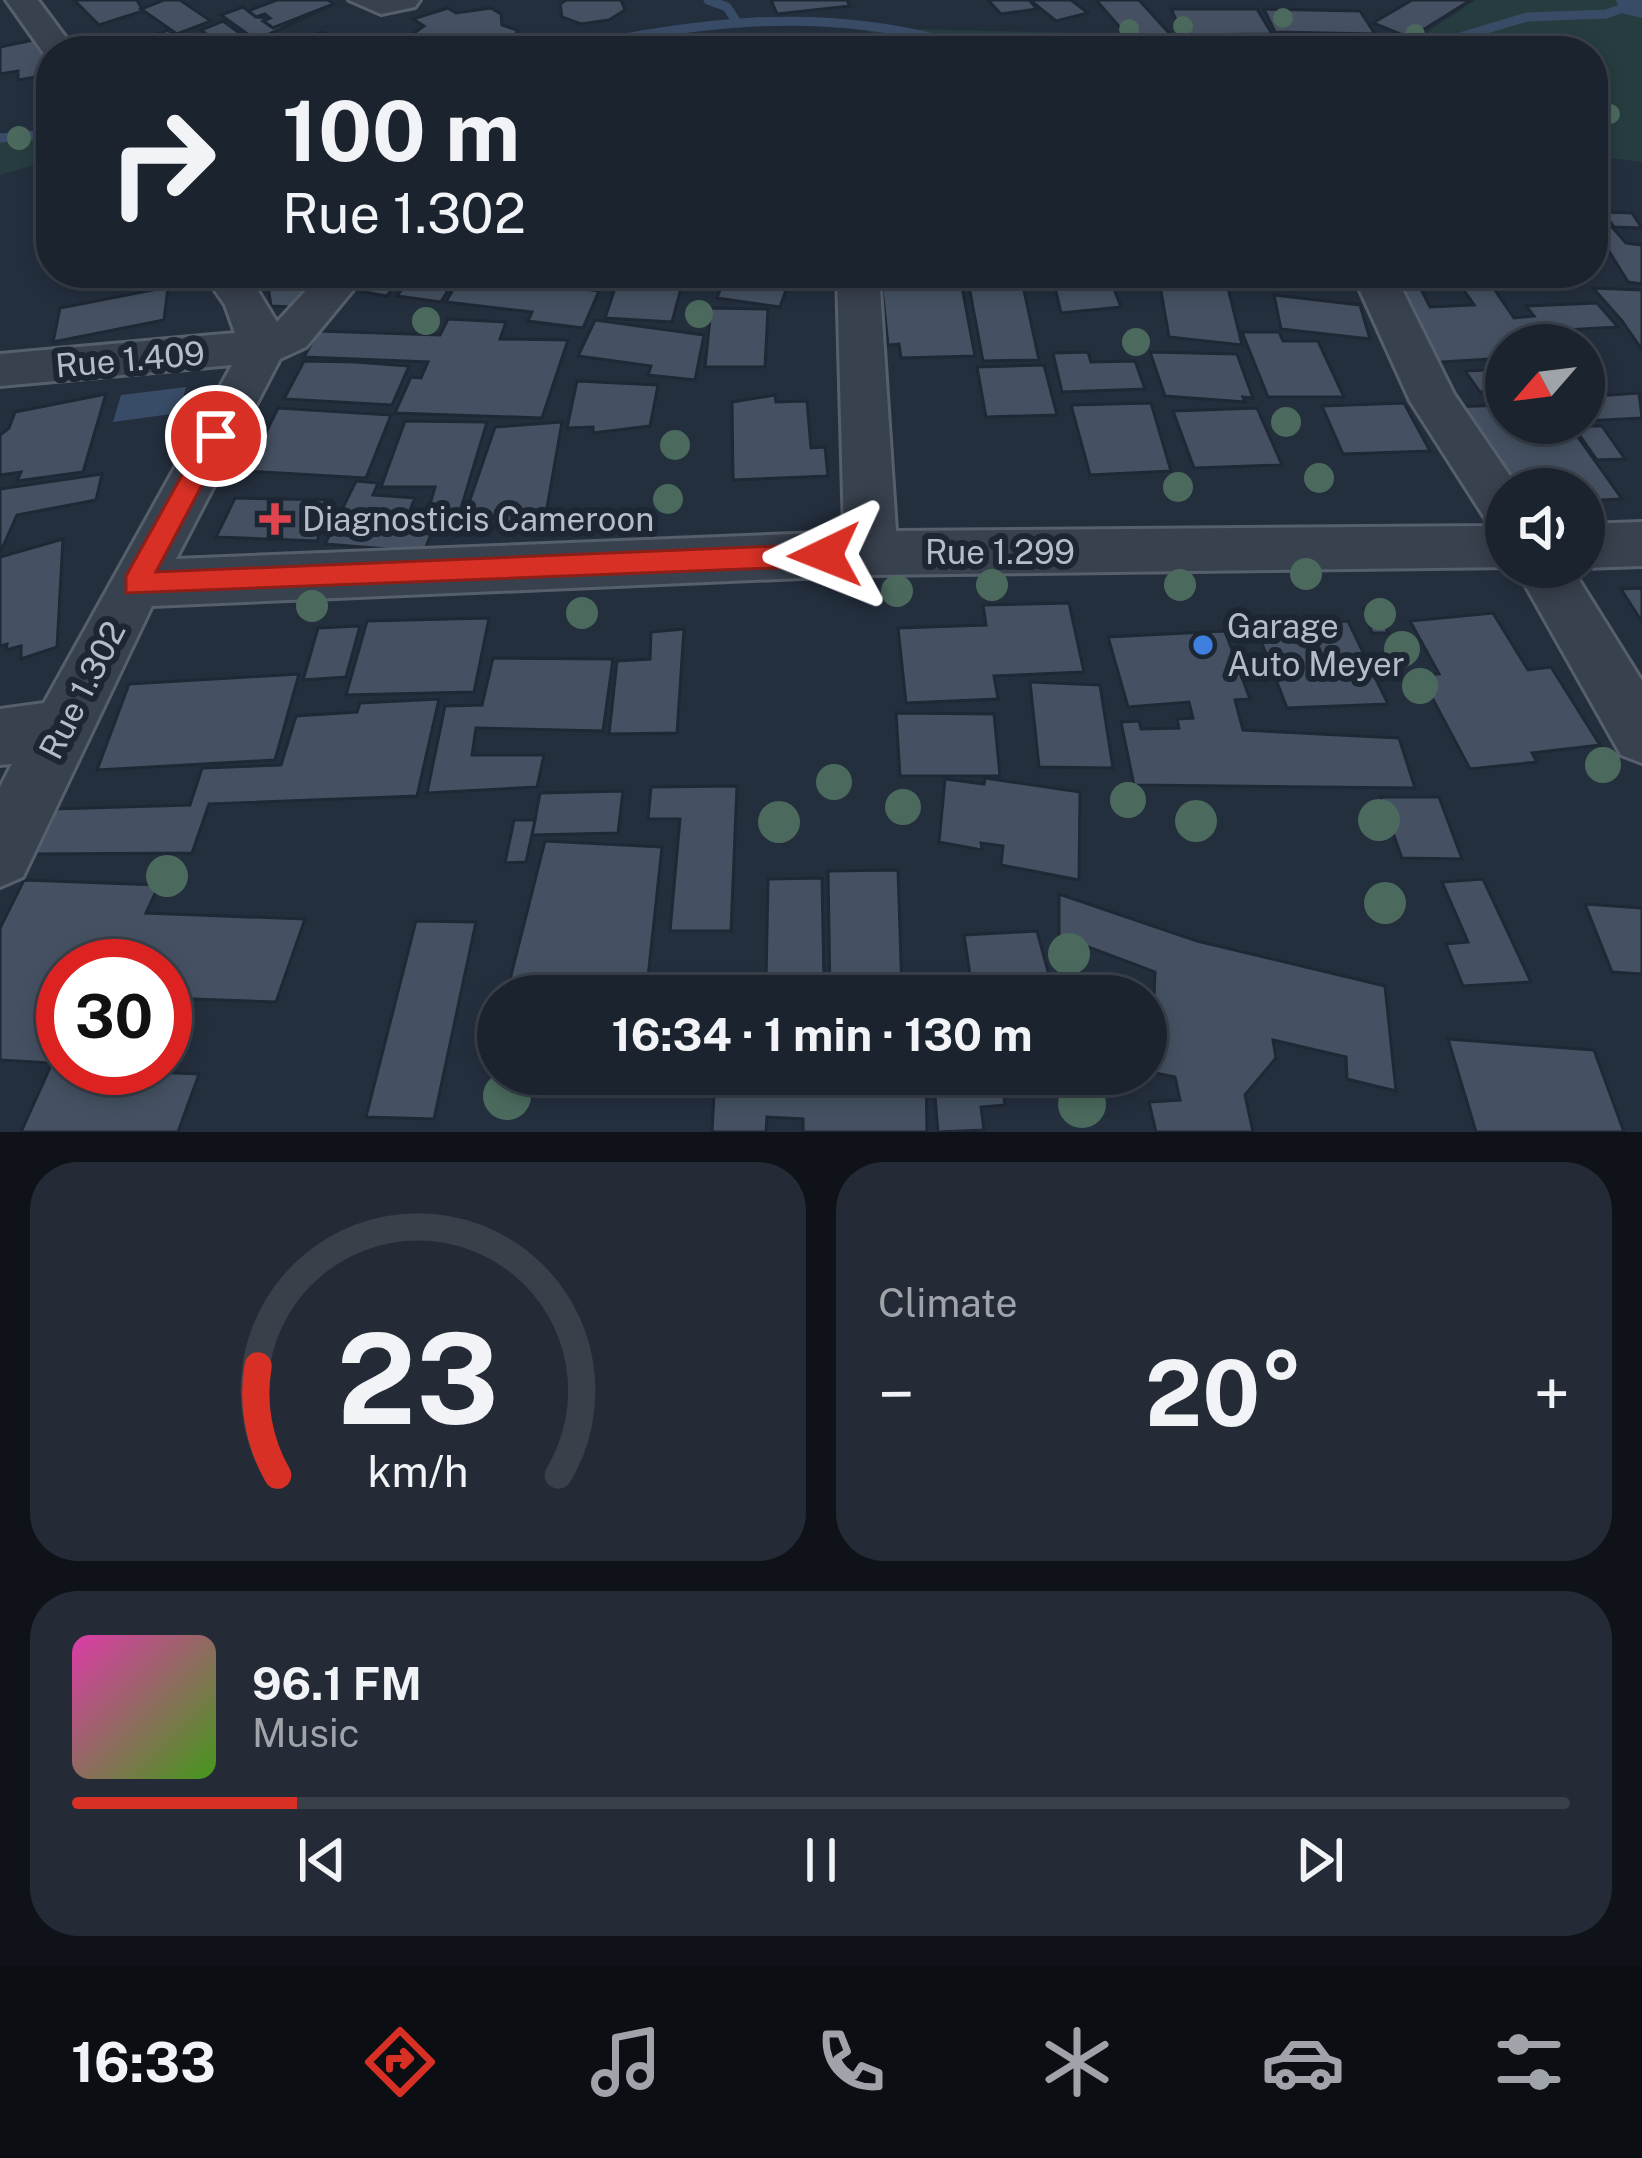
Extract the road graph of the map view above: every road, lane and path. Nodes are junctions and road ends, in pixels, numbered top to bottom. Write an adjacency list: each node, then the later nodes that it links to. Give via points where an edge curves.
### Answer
1 (404, 0): 3 (street)
2 (25, 1): 4 (street)
3 (368, 2)
4 (49, 36)
5 (235, 288): 9 (street)
6 (333, 288): 9 (street, via 290,336)
7 (859, 288): 15 (street)
8 (1379, 288): 11 (street, via 1434,401)
9 (260, 348): 10 (street, Rue 1.409); 16 (street, Rue 1.302)
10 (0, 370)
11 (1485, 479)
12 (1642, 544): 13 (street)
13 (1605, 545)
14 (1485, 548): 15 (street, Rue 1.299)
15 (871, 553): 16 (street, Rue 1.299)
16 (135, 584): 18 (street, Rue 1.302)
17 (1554, 588): 19 (street)
18 (61, 729): 20 (street); 21 (street, Rue 1.302)
19 (1642, 735)
20 (0, 737)
21 (0, 854)

